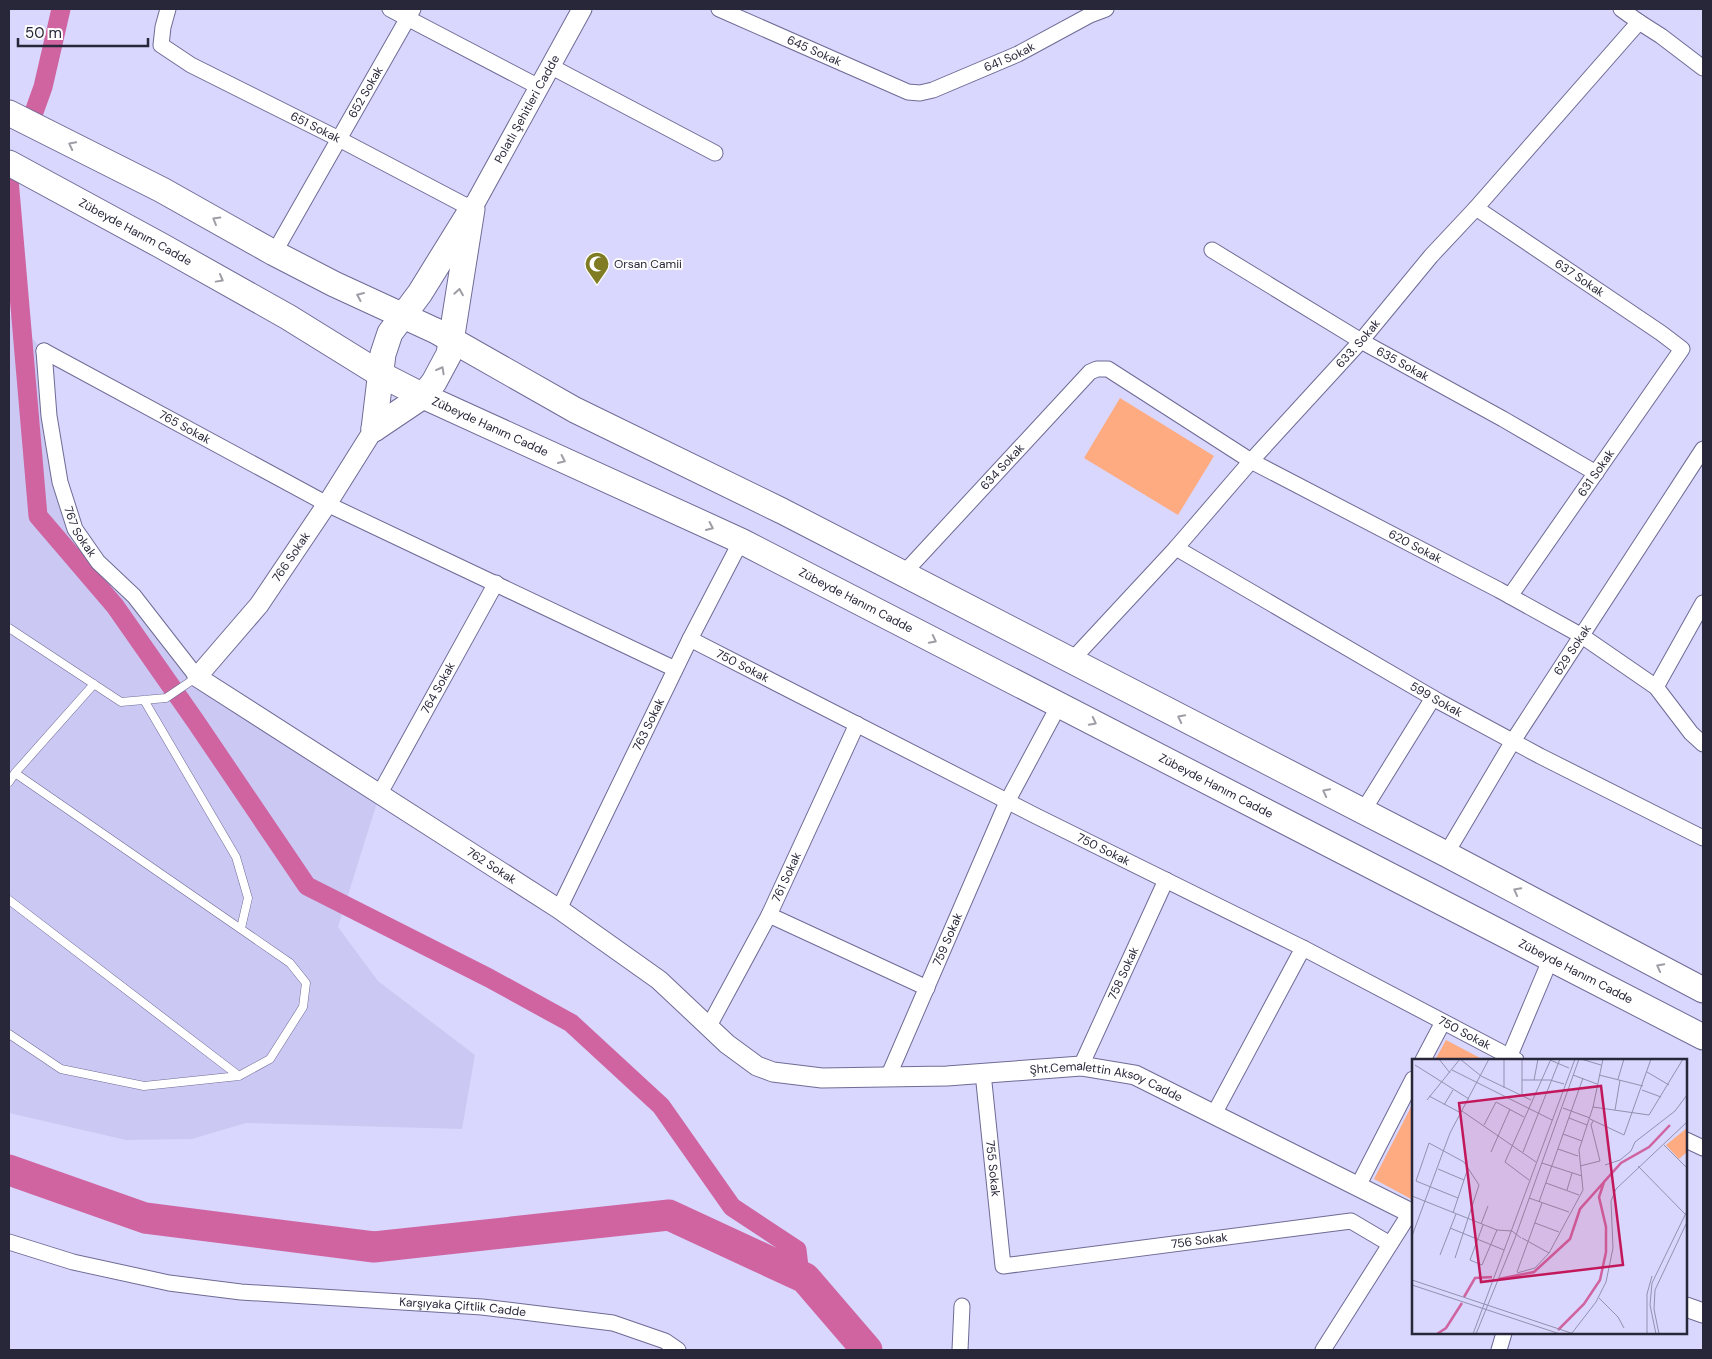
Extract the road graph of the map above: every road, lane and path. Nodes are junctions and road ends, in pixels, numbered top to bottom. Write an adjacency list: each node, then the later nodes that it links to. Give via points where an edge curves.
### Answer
1 (168, 9): 15 (street, 651 Sokak, via 160,45 190,65)
2 (390, 9): 8 (street)
3 (582, 9): 10 (street, Polatlı Şehitleri Cadde)
4 (719, 9): 13 (street, 645 Sokak)
5 (1106, 9): 7 (street, 641 Sokak)
6 (1621, 9): 9 (street)
7 (1084, 12): 13 (street, 641 Sokak, via 1018,54 933,90)
8 (410, 13): 12 (street); 15 (street, 652 Sokak)
9 (1639, 22): 11 (street); 18 (street, 633. Sokak)
10 (550, 66): 12 (street, Polatlı Şehitleri Cadde); 16 (street)
11 (1703, 68)
12 (539, 87): 19 (street, Polatlı Şehitleri Cadde)
13 (908, 92)
14 (15, 116): 21 (highway, one-way to 14, via 162,190)
15 (339, 139): 19 (street, 651 Sokak); 21 (street, 652 Sokak)
16 (715, 153)
17 (9, 163): 28 (highway, Zübeyde Hanım Cadde, one-way to 28, via 160,245)
18 (1476, 208): 24 (street, 633. Sokak, via 1430,256); 25 (street, 637 Sokak)
19 (472, 209): 22 (highway); 23 (highway, one-way to 19)
20 (1212, 250): 24 (street, 635 Sokak)
21 (274, 253): 22 (highway, one-way to 21)
22 (404, 316): 23 (highway); 28 (highway, via 390,333)
23 (452, 340): 29 (highway, one-way to 23, via 441,371); 37 (highway, via 575,410)
24 (1361, 341): 32 (street, 633. Sokak); 33 (street, 635 Sokak)
25 (1682, 349): 33 (street, 631 Sokak)
26 (44, 351): 34 (street, 765 Sokak); 46 (street, 767 Sokak, via 49,416 60,482 75,529 98,562 134,596)
27 (1108, 369): 32 (street, 620 Sokak); 37 (street, 634 Sokak, via 1097,369 1083,379)
28 (380, 374): 29 (highway, Zübeyde Hanım Cadde); 30 (highway)
29 (423, 396): 30 (highway); 35 (highway, Zübeyde Hanım Cadde, one-way to 35)
30 (374, 430): 34 (street, 766 Sokak)
31 (1703, 448): 42 (street, 629 Sokak)
32 (1251, 461): 36 (street, 633. Sokak); 39 (street, 620 Sokak)
33 (1596, 473): 39 (street, 631 Sokak)
34 (326, 504): 38 (street, 765 Sokak); 46 (street, 766 Sokak, via 259,605)
35 (741, 542): 43 (street, 763 Sokak); 51 (highway, Zübeyde Hanım Cadde, one-way to 51)
36 (1176, 548): 44 (street, 633. Sokak); 49 (street, 599 Sokak)
37 (903, 574): 44 (highway)
38 (496, 583): 45 (street, 765 Sokak); 57 (street, 764 Sokak)
39 (1510, 596): 42 (street, 620 Sokak)
40 (1703, 603): 48 (street)
41 (9, 628): 47 (lane)
42 (1582, 636): 48 (street, 620 Sokak); 53 (street, 629 Sokak)
43 (690, 639): 45 (street, 763 Sokak); 52 (street, 750 Sokak)
44 (1071, 662): 59 (highway, one-way to 44)
45 (675, 669): 64 (street, 763 Sokak)
46 (197, 677): 50 (lane, via 166,698); 57 (street, 762 Sokak)
47 (94, 684): 50 (lane, via 121,702); 55 (lane)
48 (1656, 687): 54 (street, 620 Sokak)
49 (1433, 698): 53 (street, 599 Sokak); 59 (street)
50 (144, 700): 66 (lane, via 236,857 248,898)
51 (1059, 705): 58 (street, 759 Sokak); 68 (highway, Zübeyde Hanım Cadde, one-way to 68)
52 (857, 724): 58 (street, 750 Sokak); 65 (street, 761 Sokak)
53 (1513, 741): 60 (street, 599 Sokak); 61 (street, 629 Sokak)
54 (1703, 744)
55 (15, 773): 56 (lane); 66 (lane)
56 (9, 782)
57 (380, 794): 64 (street, 762 Sokak)
58 (1007, 802): 62 (street, 750 Sokak); 69 (street, 759 Sokak)
59 (1363, 811): 61 (highway)
60 (1703, 838)
61 (1446, 854): 70 (highway, one-way to 61)
62 (1166, 880): 67 (street, 750 Sokak); 77 (street, 758 Sokak)
63 (9, 900): 80 (lane)
64 (559, 909): 72 (street, 762 Sokak, via 659,980)
65 (769, 915): 69 (street); 72 (street, 761 Sokak)
66 (241, 928): 80 (lane, via 290,962 306,983 303,1007 270,1059)
67 (1304, 948): 71 (street, 750 Sokak); 83 (street)
68 (1551, 958): 74 (highway, Zübeyde Hanım Cadde); 76 (street)
69 (927, 988): 81 (street, 759 Sokak)
70 (1703, 990)
71 (1443, 1022): 75 (street); 76 (street, 750 Sokak)
72 (709, 1026): 78 (street, 762 Sokak, via 757,1066)
73 (9, 1034): 80 (lane, via 62,1069 144,1086)
74 (1703, 1037)
75 (1424, 1059)
76 (1511, 1059)
77 (1081, 1066): 79 (street, Şht.Cemalettin Aksoy Cadde); 83 (street, Şht.Cemalettin Aksoy Cadde, via 1135,1075)
78 (773, 1072): 81 (street, Şht.Cemalettin Aksoy Cadde, via 822,1078)
79 (983, 1073): 81 (street, Şht.Cemalettin Aksoy Cadde); 90 (street, 755 Sokak)
80 (240, 1076)
81 (888, 1076)
82 (1412, 1081): 86 (street)
83 (1214, 1114): 86 (street, Şht.Cemalettin Aksoy Cadde)
84 (1687, 1140): 85 (street)
85 (1703, 1148)
86 (1358, 1186): 87 (street, Şht.Cemalettin Aksoy Cadde)
87 (1412, 1214): 89 (street)
88 (9, 1242): 95 (street, Karşıyaka Çiftlik Cadde, via 73,1262 160,1281 241,1292 482,1307 614,1323 665,1341)
89 (1390, 1244): 90 (street, 756 Sokak, via 1351,1221); 97 (street)
90 (1003, 1266)
91 (962, 1306): 96 (street)
92 (1687, 1308): 93 (street)
93 (1703, 1313)
94 (1504, 1334): 98 (street)
95 (678, 1350)
96 (960, 1350)
97 (1323, 1350)
98 (1499, 1350)

